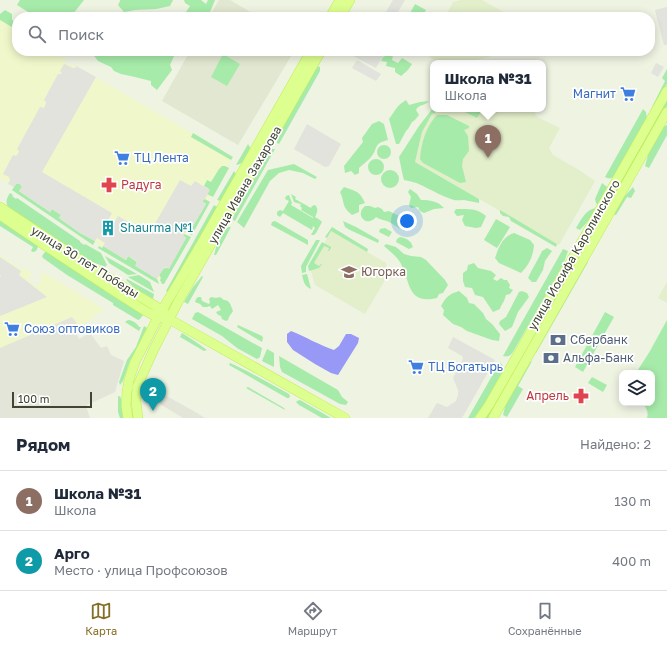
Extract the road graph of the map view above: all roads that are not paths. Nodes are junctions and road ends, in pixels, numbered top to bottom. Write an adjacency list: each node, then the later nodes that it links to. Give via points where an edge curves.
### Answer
1 (340, 0): 3 (main road)
2 (350, 0): 4 (main road)
3 (333, 12)
4 (343, 12)
5 (308, 56): 11 (main road, улица Ивана Захарова)
6 (318, 56): 12 (main road, улица Ивана Захарова)
7 (667, 91): 16 (main road, улица Иосифа Каролинского)
8 (667, 112): 17 (main road, улица Иосифа Каролинского)
9 (0, 207): 11 (main road, улица 30 лет Победы)
10 (0, 215): 11 (main road, улица 30 лет Победы, via 107,287)
11 (160, 314): 12 (main road, улица 30 лет Победы); 13 (main road, улица Ивана Захарова, via 135,362 129,380 126,406)
12 (170, 319): 14 (main road, улица Ивана Захарова, via 137,387); 15 (main road, улица 30 лет Победы)
13 (128, 418)
14 (138, 418)
15 (345, 418)
16 (480, 418)
17 (493, 418)

